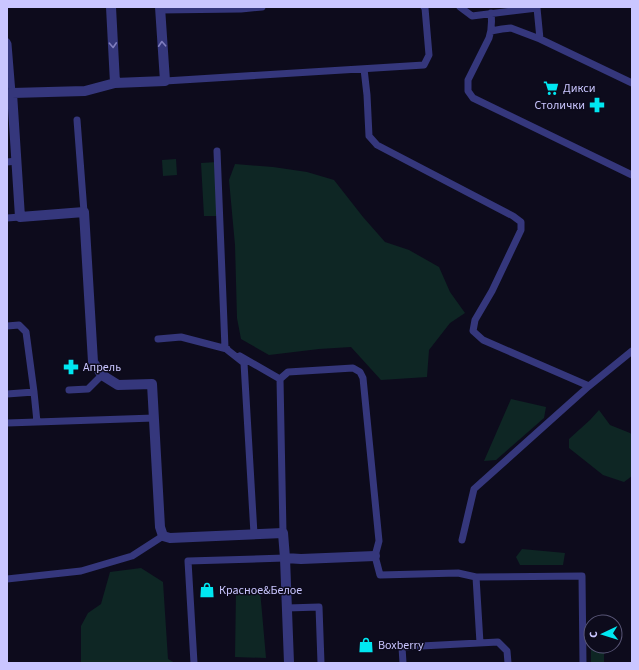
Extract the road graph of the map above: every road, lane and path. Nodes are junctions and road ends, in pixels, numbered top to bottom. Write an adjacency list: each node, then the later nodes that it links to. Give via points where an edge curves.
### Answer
1 (112, 7): 14 (street, one-way to 14)
2 (262, 7): 6 (lane)
3 (424, 7): 12 (lane, via 430,55 424,65)
4 (460, 7): 8 (lane, via 472,16)
5 (537, 7): 8 (lane); 10 (lane)
6 (241, 8): 7 (lane)
7 (160, 9): 13 (street, one-way to 7)
8 (491, 13): 9 (lane)
9 (491, 31): 10 (lane, via 511,28); 20 (lane, via 468,80 468,91 474,98)
10 (540, 39): 15 (lane)
11 (7, 42): 16 (lane)
12 (364, 69): 13 (lane); 30 (lane, via 369,136 377,145 521,222 521,230 475,320 473,331 483,340)
13 (165, 81): 14 (street)
14 (115, 82): 16 (street, via 85,91)
15 (632, 82)
16 (12, 93): 19 (street)
17 (77, 120): 21 (lane)
18 (216, 150): 26 (lane)
19 (12, 162): 22 (street)
20 (632, 174)
21 (84, 212): 22 (street); 28 (street, via 93,362)
22 (20, 217): 23 (lane)
23 (7, 218)
24 (7, 326): 32 (lane, via 19,325 26,332)
25 (158, 339): 26 (lane, via 181,337)
26 (225, 348): 29 (lane); 38 (lane, via 244,363)
27 (632, 351): 30 (lane)
28 (102, 375): 31 (lane, via 88,389); 34 (street, via 118,385 152,384)
29 (280, 379): 37 (lane); 41 (lane, via 288,372 353,368 360,372 363,378 379,541)
30 (589, 386): 40 (lane, via 474,489)
31 (70, 390)
32 (34, 392): 33 (lane); 35 (lane)
33 (7, 394)
34 (154, 418): 35 (lane); 39 (street, via 160,526)
35 (37, 422): 36 (lane)
36 (7, 423)
37 (282, 533): 38 (street); 42 (street)
38 (254, 534): 39 (street, via 170,538)
39 (164, 536): 44 (lane, via 132,556 81,571)
40 (462, 540)
41 (375, 556): 42 (street); 43 (lane, via 380,575 458,573)
42 (285, 558): 45 (street); 47 (lane, via 188,561)
43 (476, 577): 46 (lane); 52 (lane, via 582,576)
44 (7, 579)
45 (287, 608): 48 (street); 49 (lane, via 319,607)
46 (480, 643): 50 (lane, via 402,647); 51 (lane, via 498,642 508,651)
47 (194, 663)
48 (289, 663)
49 (321, 663)
50 (403, 663)
51 (508, 663)
52 (583, 663)

